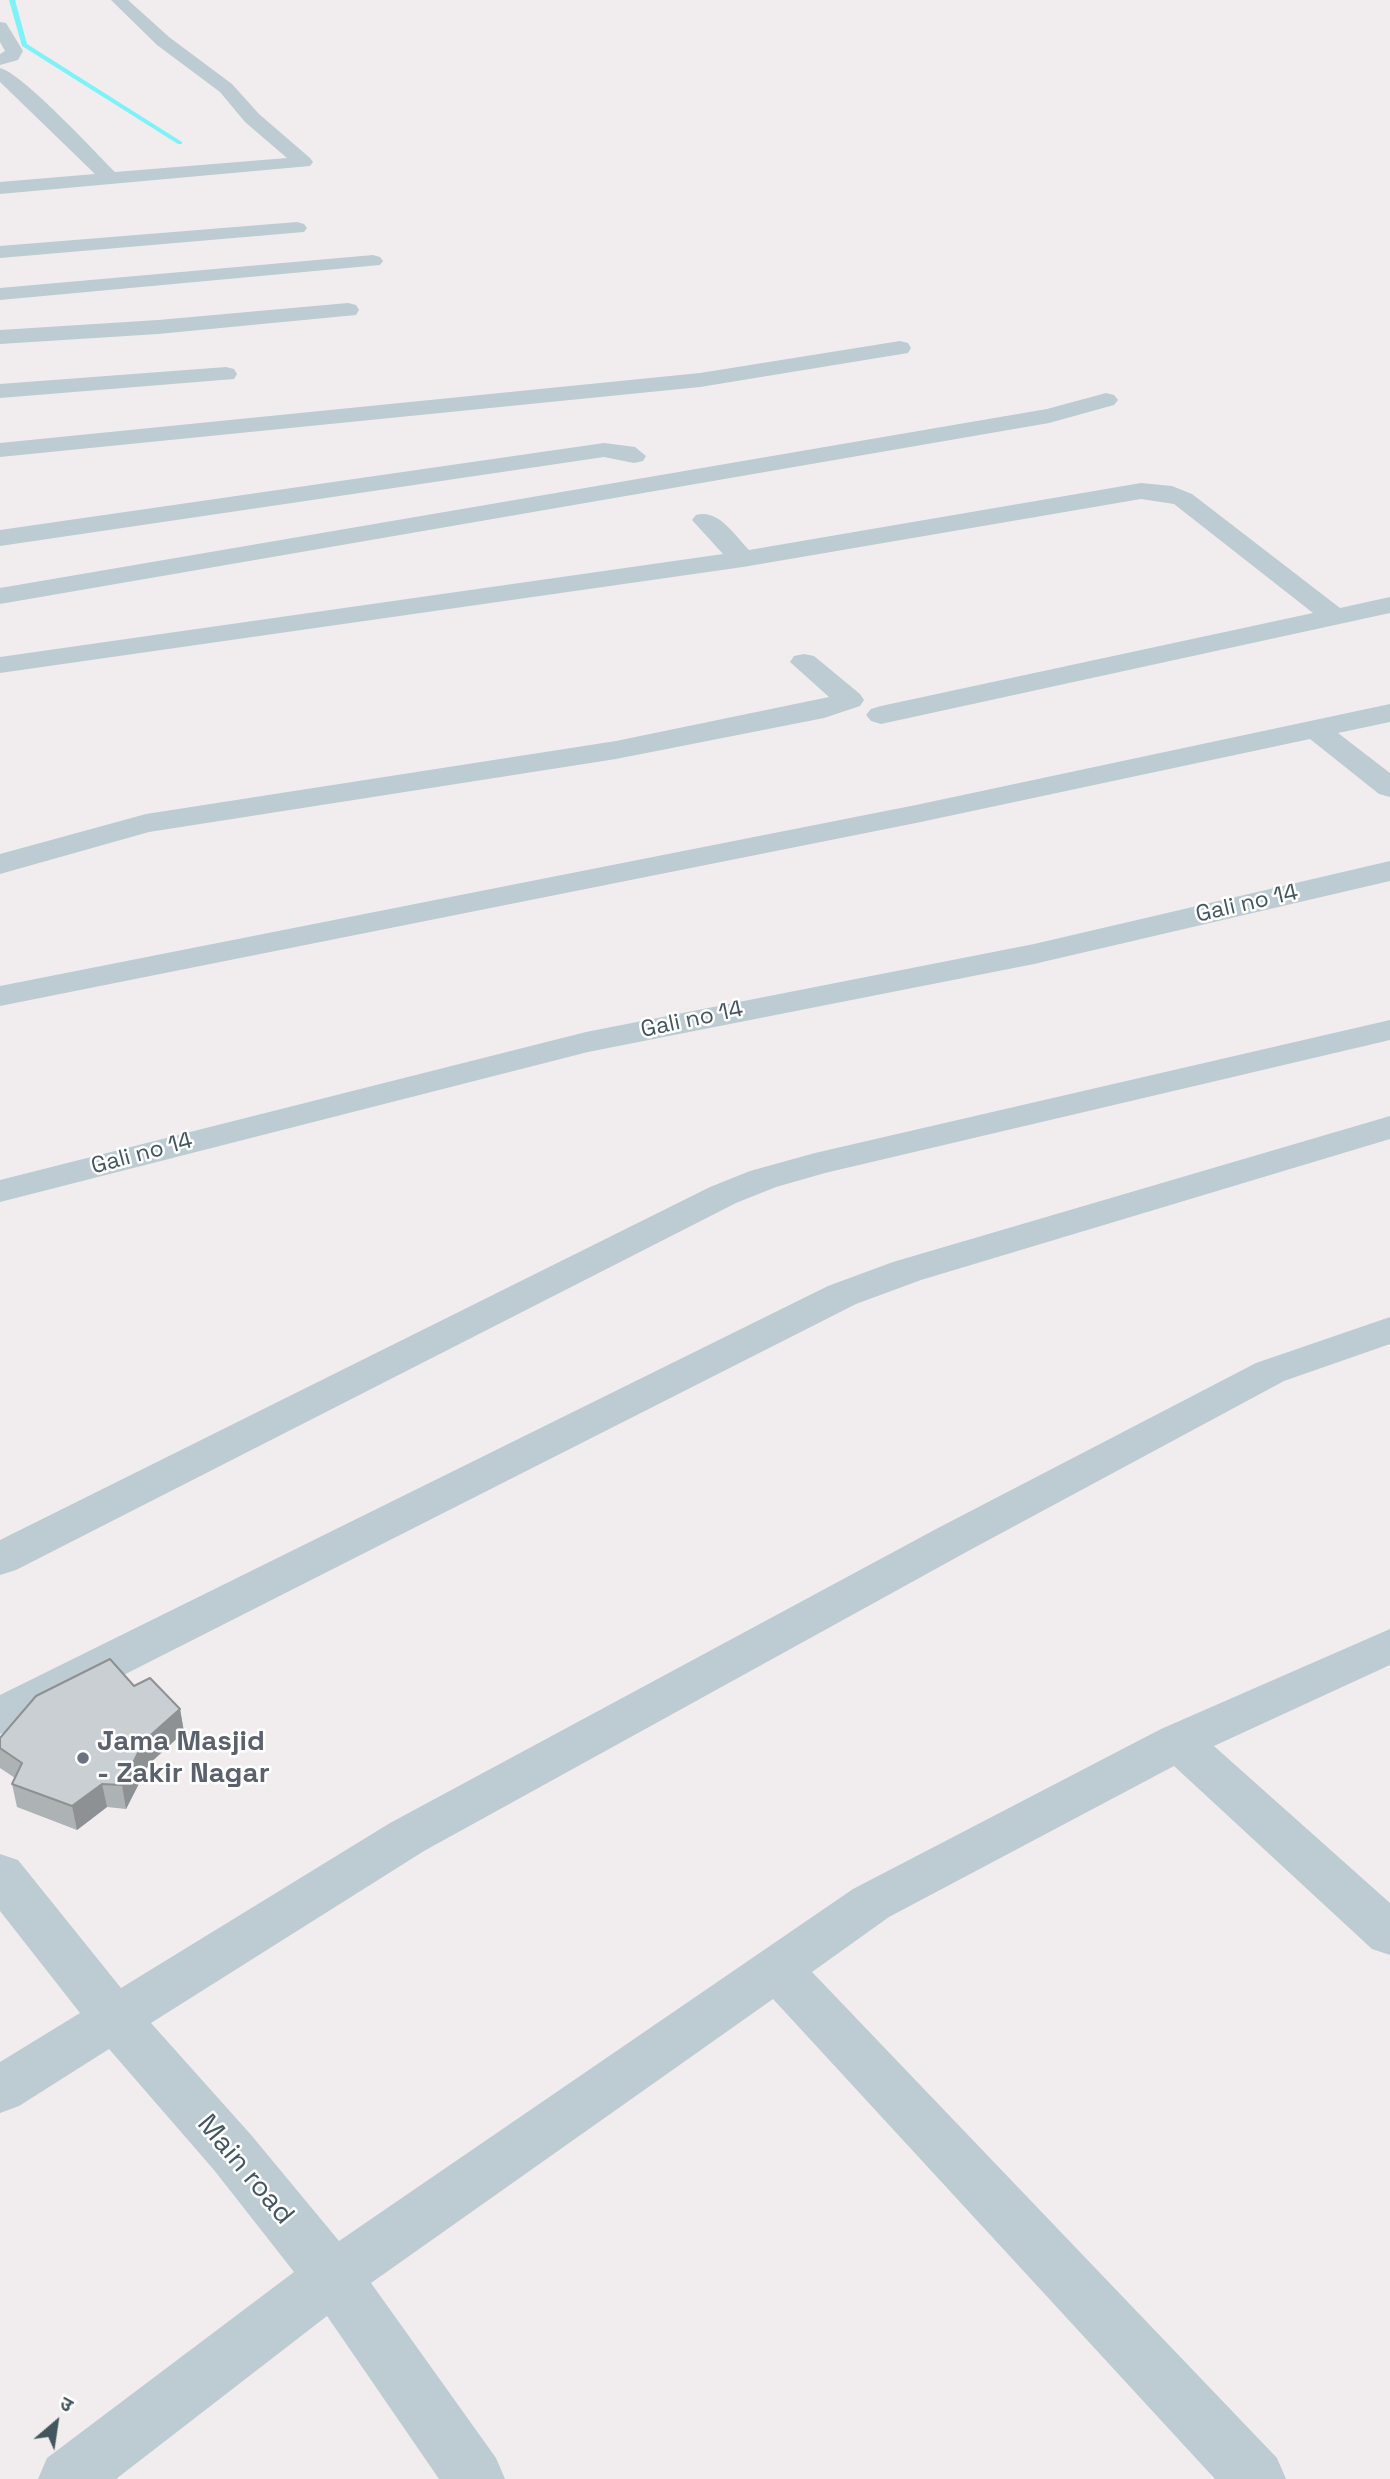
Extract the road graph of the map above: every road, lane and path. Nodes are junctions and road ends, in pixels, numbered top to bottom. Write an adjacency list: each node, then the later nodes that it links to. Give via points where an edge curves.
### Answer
1 (118, 0): 5 (street, via 226,88 252,118 303,162)
2 (0, 27): 3 (street, via 13,51 12,56)
3 (0, 60)
4 (0, 73): 5 (street)
5 (110, 178): 6 (street)
6 (0, 188)
7 (129, 225): 9 (street)
8 (297, 228): 10 (street)
9 (0, 233)
10 (0, 252)
11 (373, 261): 12 (street)
12 (0, 293)
13 (348, 310): 14 (street)
14 (0, 337)
15 (900, 348): 19 (street, via 701,380)
16 (226, 374): 17 (street)
17 (0, 391)
18 (1106, 400): 24 (street, via 1049,415)
19 (0, 450)
20 (634, 456): 22 (street, via 604,450)
21 (705, 520): 23 (street)
22 (0, 538)
23 (743, 559): 26 (street, via 1125,492 1157,492 1183,499); 28 (street)
24 (0, 596)
25 (1390, 605): 26 (street)
26 (1335, 617): 30 (street)
27 (804, 662): 33 (street, via 850,700 616,750 146,822)
28 (0, 665)
29 (1390, 713): 31 (street)
30 (881, 715)
31 (1314, 728): 32 (street); 35 (street, via 916,814)
32 (1390, 788)
33 (2, 858)
34 (1390, 871): 38 (street, Gali no 14, via 1034,954 586,1042)
35 (0, 996)
36 (1390, 1030): 40 (street, via 763,1179 723,1195)
37 (1390, 1127): 42 (street, via 906,1271 842,1295)
38 (0, 1191)
39 (1390, 1330): 47 (street, via 1270,1372 954,1539 407,1837)
40 (0, 1559)
41 (1390, 1646): 43 (street)
42 (0, 1716)
43 (1178, 1742): 45 (street); 46 (street, via 871,1903)
44 (0, 1874): 47 (street, Main road)
45 (1390, 1934)
46 (777, 1969): 49 (street); 52 (street)
47 (115, 2020): 48 (street); 49 (street, Main road, via 233,2153)
48 (0, 2090)
49 (333, 2277): 50 (street); 51 (street, Main road)
50 (68, 2479)
51 (475, 2479)
52 (1256, 2479)

